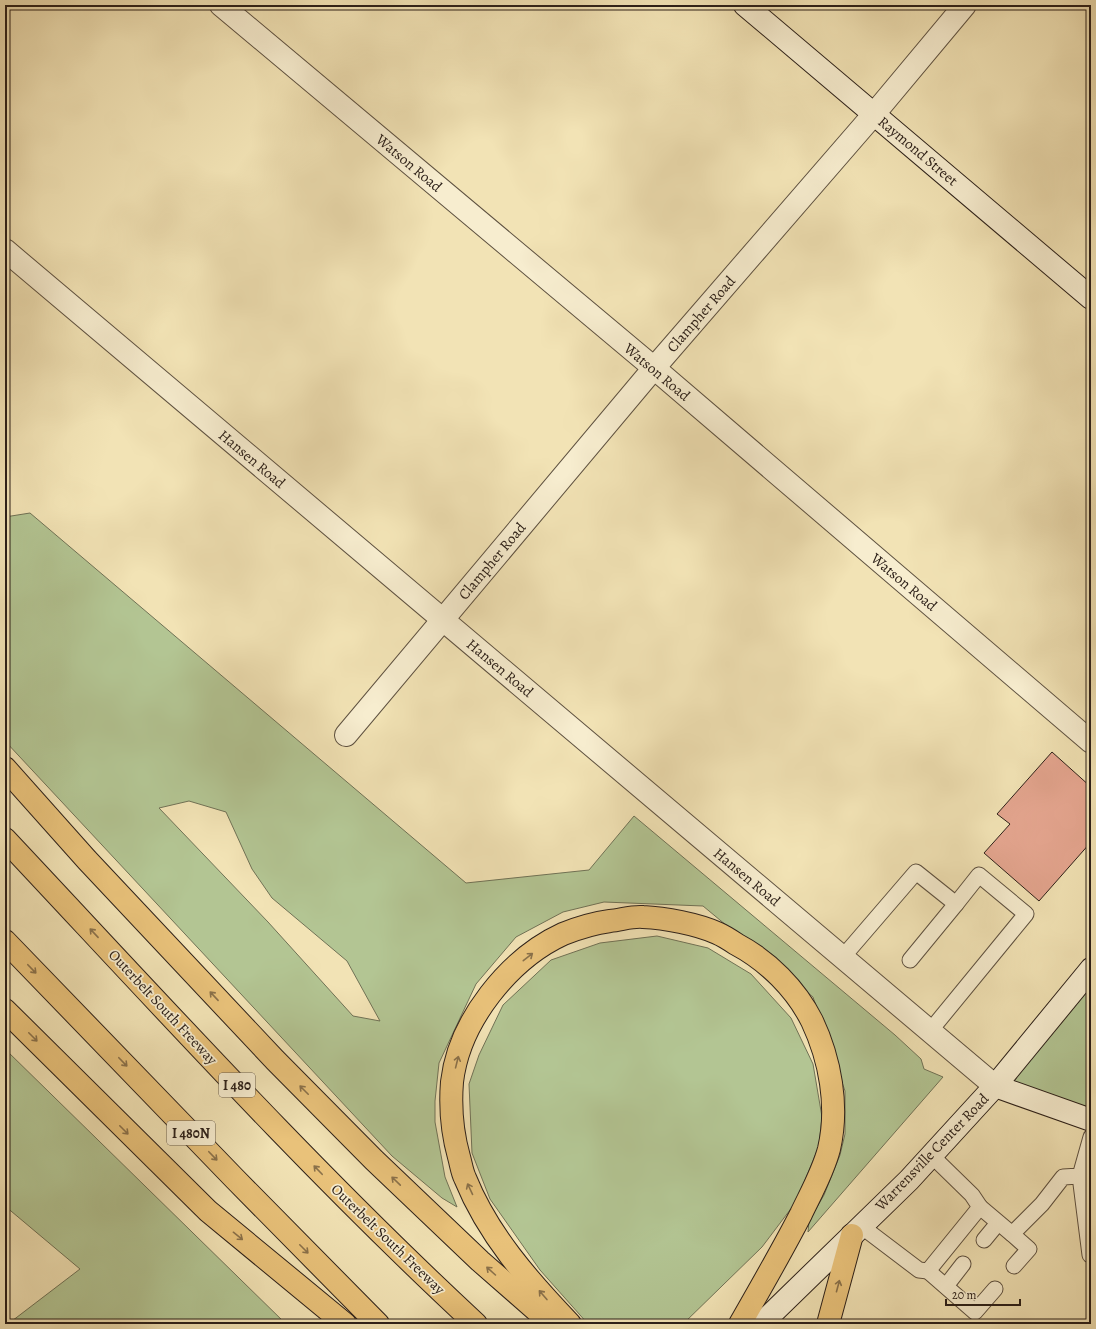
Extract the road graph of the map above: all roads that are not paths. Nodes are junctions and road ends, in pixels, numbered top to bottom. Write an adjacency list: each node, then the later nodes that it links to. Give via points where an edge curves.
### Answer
1 (221, 5): 7 (street, Watson Road)
2 (745, 5): 4 (street, Raymond Street)
3 (965, 5): 4 (street, Clampher Road)
4 (874, 114): 6 (street, Raymond Street); 7 (street, Clampher Road)
5 (5, 250): 8 (street, Hansen Road)
6 (1091, 298)
7 (654, 368): 8 (street, Clampher Road); 10 (street, Watson Road)
8 (442, 620): 9 (street, Clampher Road); 15 (street, Hansen Road)
9 (346, 735)
10 (1091, 742)
11 (5, 768): 39 (highway, one-way to 11, via 480,1261 291,1077 87,860)
12 (5, 839): 38 (highway, Outerbelt South Freeway / I 480, one-way to 12, via 306,1158)
13 (956, 904): 15 (lane, via 916,872); 16 (lane); 19 (lane, via 979,875 1026,914)
14 (5, 941): 37 (highway, I 480N, one-way to 37)
15 (842, 958): 19 (street, Hansen Road)
16 (910, 960)
17 (1091, 969): 20 (street, Warrensville Center Road)
18 (5, 1010): 36 (highway, one-way to 36, via 208,1211)
19 (930, 1031): 20 (street, Hansen Road)
20 (995, 1086): 21 (street); 23 (street, Warrensville Center Road)
21 (1091, 1120)
22 (1091, 1137): 24 (lane)
23 (931, 1155): 25 (lane, via 972,1195); 27 (street, Warrensville Center Road)
24 (1080, 1176): 28 (lane, via 1063,1177 1042,1204); 30 (lane)
25 (980, 1208): 26 (lane); 33 (lane)
26 (998, 1223): 28 (lane); 29 (lane)
27 (856, 1231): 33 (lane, via 919,1270); 42 (street, Warrensville Center Road); 43 (highway, one-way to 27)
28 (1012, 1234): 32 (lane, via 1029,1249)
29 (984, 1240)
30 (1090, 1255)
31 (964, 1264): 34 (lane)
32 (1014, 1266)
33 (928, 1271): 34 (lane)
34 (946, 1286): 35 (lane, via 975,1312)
35 (995, 1289)
36 (345, 1324)
37 (378, 1324)
38 (476, 1324)
39 (552, 1324)
40 (570, 1324): 41 (highway, one-way to 41, via 546,1300 503,1248 479,1209 464,1176 454,1141 451,1112 452,1079 470,1026 488,997 513,969 541,946 564,934 598,923 641,917 679,922 716,932 749,951 786,982 805,1008 818,1035 828,1066 834,1119 829,1149 822,1170)
41 (740, 1324)
42 (761, 1324)
43 (828, 1324)

